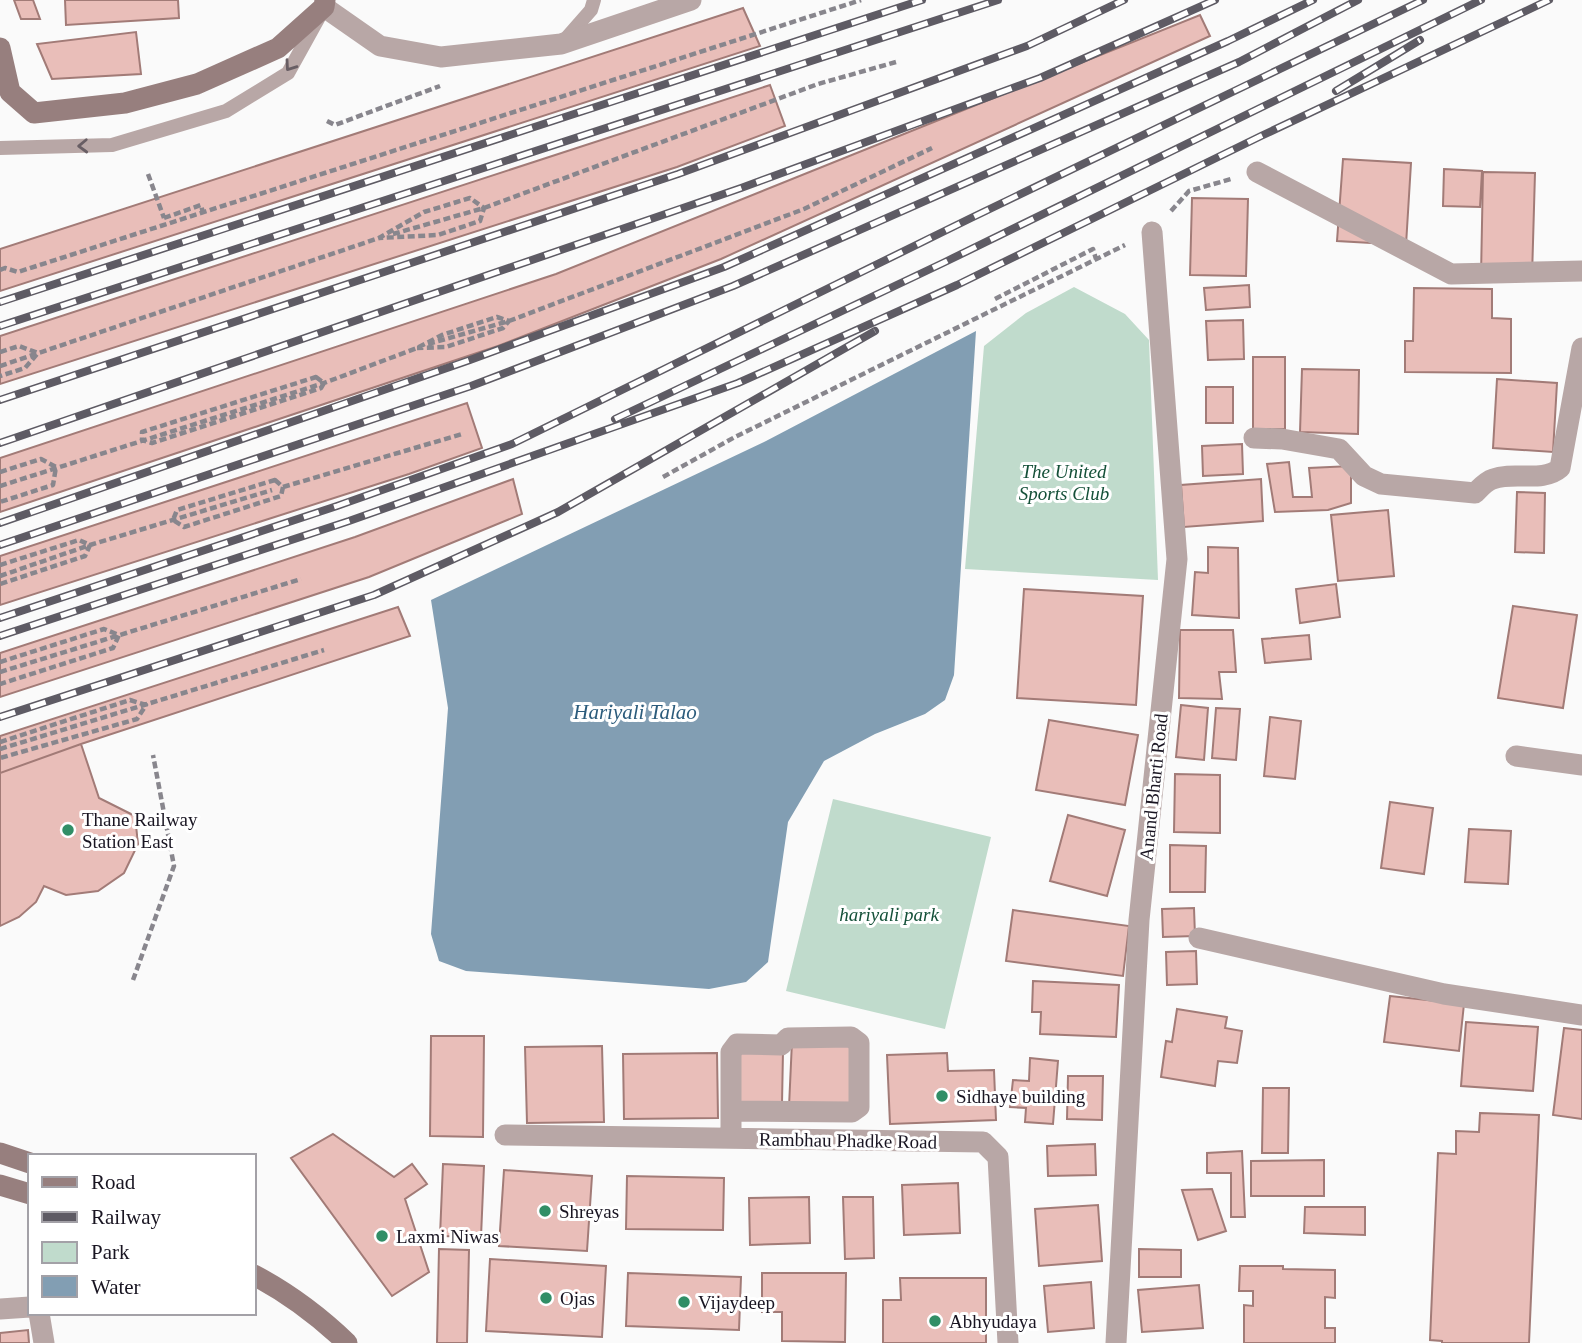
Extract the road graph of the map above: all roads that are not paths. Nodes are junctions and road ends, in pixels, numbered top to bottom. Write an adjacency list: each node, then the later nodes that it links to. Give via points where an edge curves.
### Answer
1 (594, 0): 4 (lane, via 591,10)
2 (691, 0): 4 (street)
3 (325, 4): 4 (street, via 380,46 441,57); 5 (street, via 278,48 197,84 125,103 34,113 10,93); 6 (lane, one-way to 6, via 288,73 226,111 112,145)
4 (561, 44)
5 (0, 48)
6 (0, 148)
7 (1257, 172): 9 (street, via 1451,274)
8 (1152, 232): 33 (street, Anand Bharti Road, via 1177,559 1139,920)
9 (1582, 271)
10 (1582, 348): 11 (street)
11 (1580, 370): 12 (street, via 1560,468 1552,475 1490,479 1475,493 1381,484 1364,476 1339,449)
12 (1254, 438)
13 (1516, 756): 14 (street)
14 (1582, 765)
15 (1199, 939): 16 (street, via 1444,994)
16 (1582, 1015)
17 (731, 1111): 18 (street); 18 (street, via 732,1052 737,1044 781,1045 788,1038 800,1037 851,1037 859,1043 859,1107 852,1112); 20 (street)
18 (800, 1112): 21 (street)
19 (505, 1135): 20 (street, Rambhau Phadke Road)
20 (731, 1138): 21 (street, Rambhau Phadke Road)
21 (800, 1139): 32 (street, Rambhau Phadke Road, via 983,1142 998,1157)
22 (0, 1153): 23 (street)
23 (28, 1162)
24 (0, 1185): 25 (street)
25 (28, 1193)
26 (256, 1276): 31 (street)
27 (28, 1307): 28 (street)
28 (0, 1308)
29 (39, 1315): 30 (street)
30 (44, 1343)
31 (347, 1343)
32 (1008, 1343)
33 (1116, 1343)

